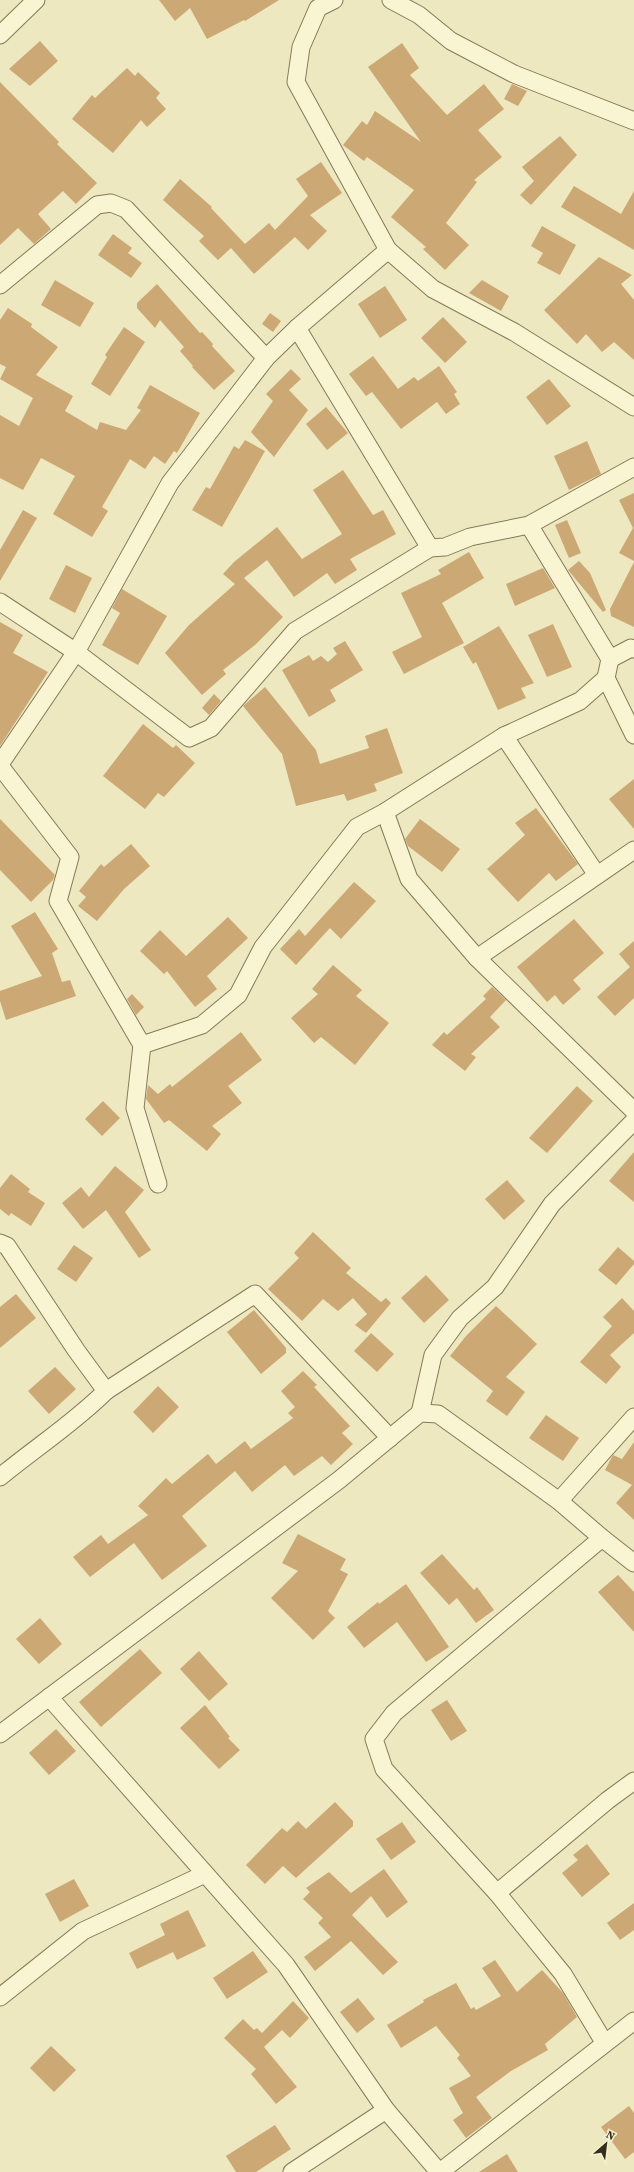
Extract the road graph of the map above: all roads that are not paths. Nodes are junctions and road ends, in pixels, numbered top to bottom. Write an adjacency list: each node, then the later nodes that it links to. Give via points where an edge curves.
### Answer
1 (36, 0): 4 (street)
2 (334, 0): 6 (street, via 318,8 301,47 296,82)
3 (391, 0): 5 (street, via 419,15 451,41 514,74)
4 (0, 35)
5 (634, 121)
6 (388, 250): 8 (street); 10 (street, via 433,289 514,332)
7 (0, 286): 9 (street, via 97,205 111,203 126,209)
8 (297, 328): 9 (street); 13 (street)
9 (266, 358): 16 (street, via 170,483)
10 (634, 407)
11 (634, 467): 12 (street)
12 (529, 525): 13 (street, via 470,537 445,547); 17 (street)
13 (430, 548): 16 (street, via 295,631 211,728 189,738)
14 (0, 602): 16 (street)
15 (634, 649): 17 (street, via 631,648)
16 (76, 652): 21 (street)
17 (610, 659): 18 (street)
18 (606, 678): 19 (street, via 580,701); 20 (street)
19 (504, 736): 22 (street); 24 (street)
20 (634, 736)
21 (0, 765): 26 (street, via 70,857 58,901)
22 (384, 812): 25 (street, via 409,879); 26 (street, via 357,827 263,947 238,995 202,1025)
23 (634, 850): 24 (street)
24 (597, 875): 25 (street)
25 (477, 958): 27 (street)
26 (142, 1046): 29 (street, via 135,1108)
27 (634, 1111)
28 (634, 1121): 32 (street, via 552,1204 495,1287 460,1318 433,1355)
29 (158, 1184)
30 (0, 1243): 31 (street, via 7,1246)
31 (106, 1391): 34 (street, via 255,1294); 35 (street, via 85,1411)
32 (420, 1413): 34 (street); 36 (street, via 438,1414)
33 (634, 1417): 36 (street)
34 (390, 1438): 39 (street, via 339,1480)
35 (0, 1477)
36 (559, 1501): 37 (street)
37 (602, 1538): 38 (street); 43 (street, via 394,1713 374,1739 384,1769)
38 (634, 1563)
39 (49, 1697): 40 (street); 42 (street)
40 (0, 1734)
41 (634, 1781): 43 (street)
42 (205, 1874): 44 (street, via 83,1931); 47 (street, via 286,1965)
43 (497, 1893): 46 (street, via 563,1974)
44 (0, 1997)
45 (634, 2020): 46 (street)
46 (604, 2042): 49 (street)
47 (386, 2110): 48 (street); 49 (street)
48 (292, 2172)
49 (439, 2172)

